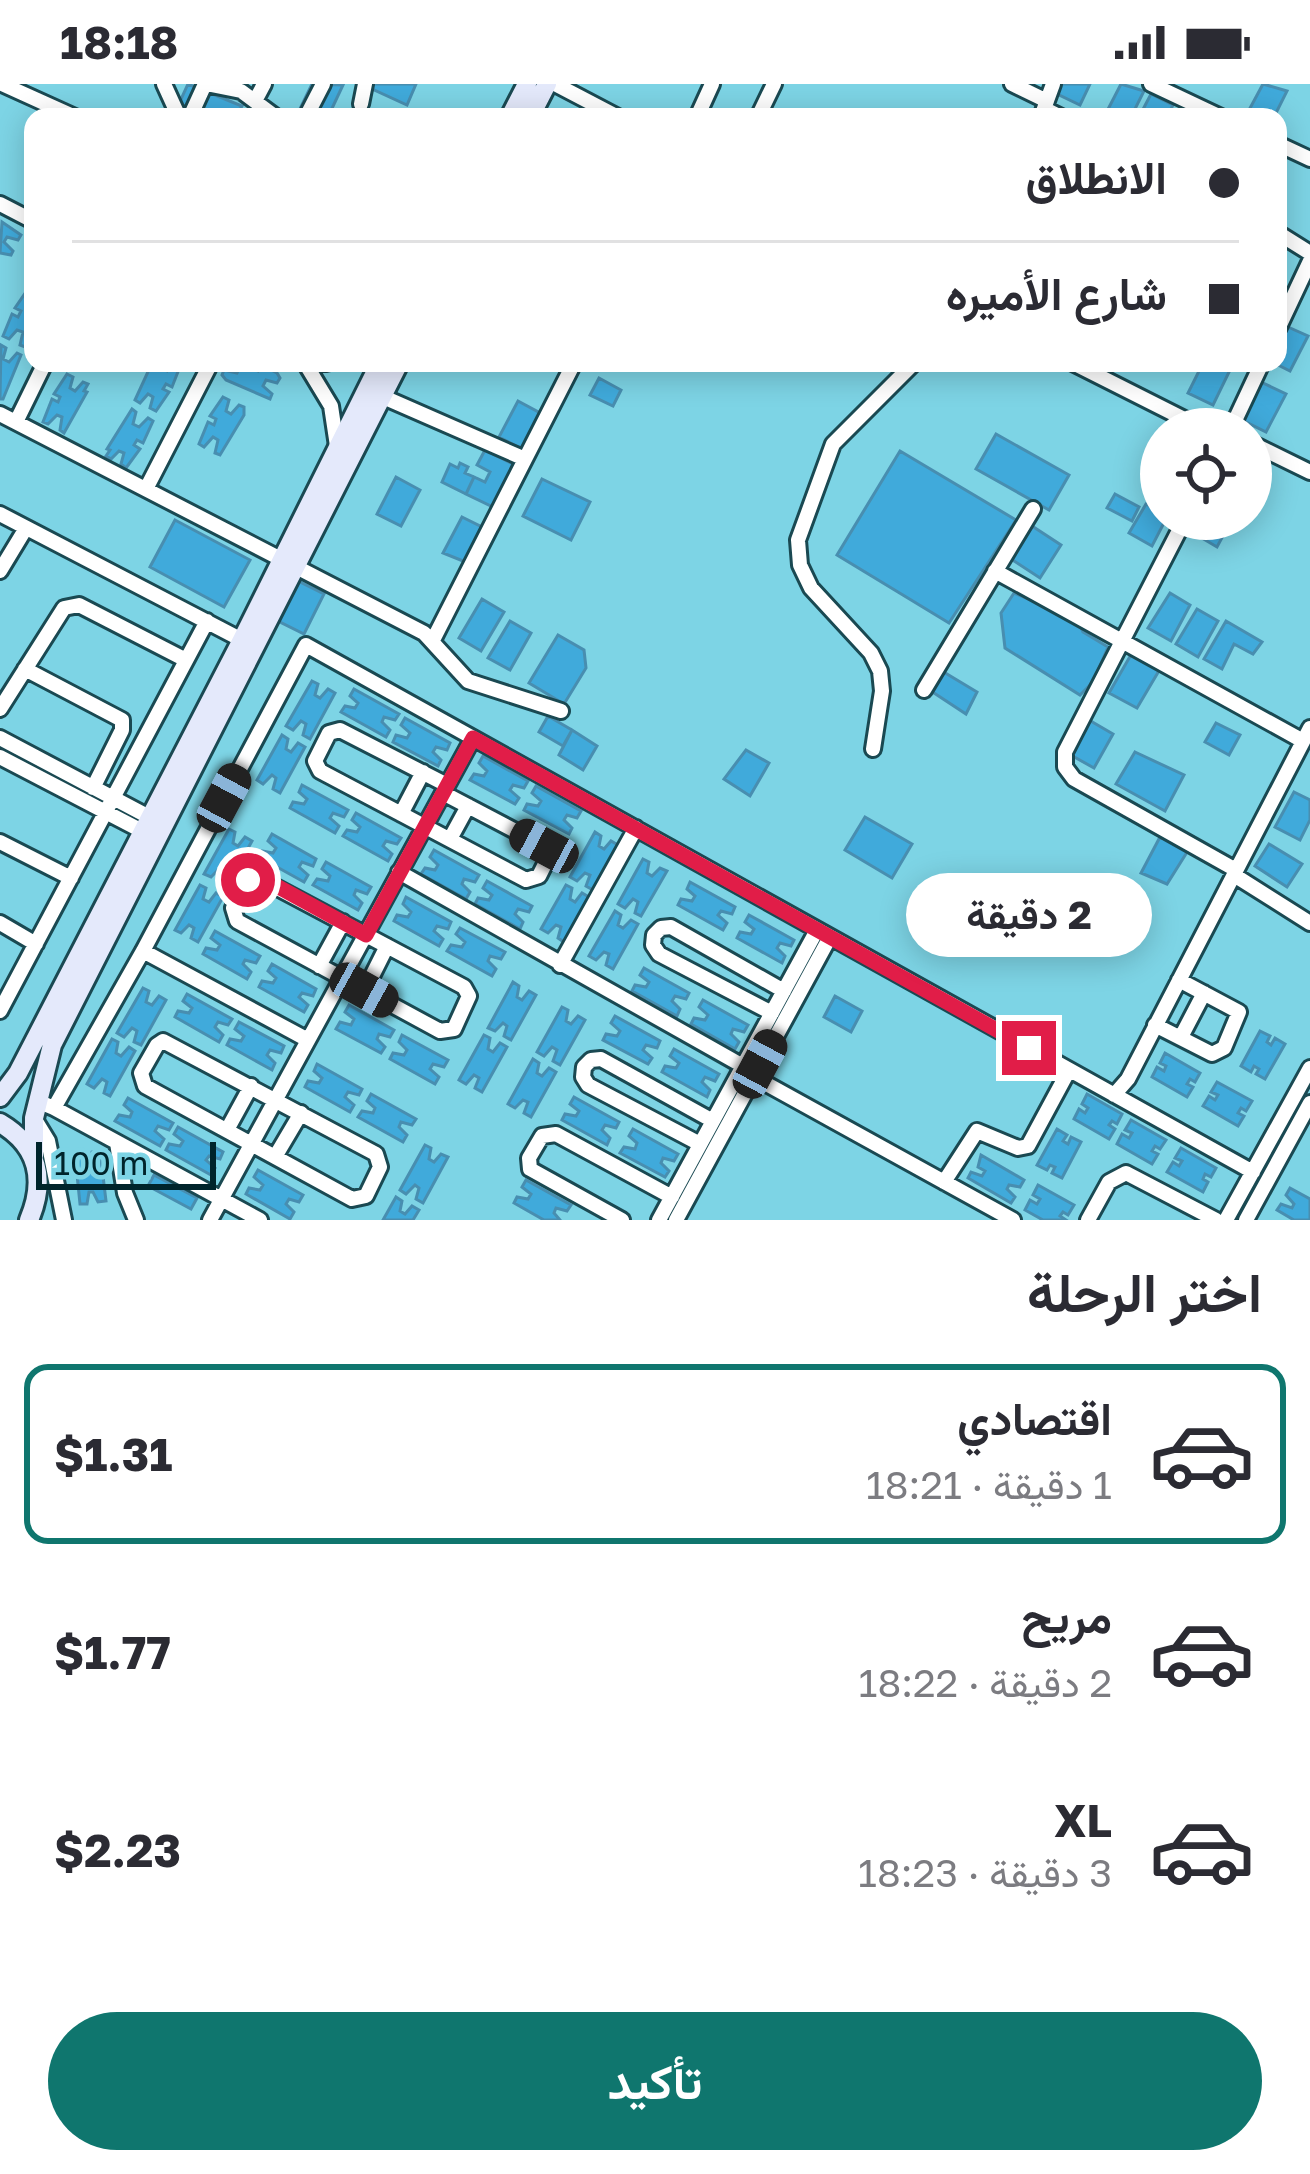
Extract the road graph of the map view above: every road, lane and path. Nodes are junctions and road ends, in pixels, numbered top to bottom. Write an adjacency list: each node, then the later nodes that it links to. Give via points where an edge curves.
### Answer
1 (2, 84): 10 (street)
2 (208, 84): 8 (street)
3 (264, 84): 8 (street)
4 (365, 84): 9 (street)
5 (551, 84): 12 (street)
6 (1012, 84): 13 (street)
7 (1151, 84): 14 (street)
8 (255, 101): 11 (street)
9 (361, 104)
10 (55, 108)
11 (264, 108)
12 (600, 108)
13 (1043, 108)
14 (1202, 108)
15 (1310, 257): 16 (street)
16 (1287, 309)
17 (40, 372): 30 (street)
18 (206, 372): 35 (street)
19 (310, 372): 31 (street, via 331,406)
20 (376, 372): 31 (street)
21 (394, 372): 26 (street)
22 (569, 372): 33 (street)
23 (905, 372): 55 (street, via 833,444 798,540 811,588 880,670)
24 (1091, 372): 27 (street)
25 (1258, 372): 28 (street)
26 (381, 396): 33 (street); 40 (street)
27 (1162, 408)
28 (1242, 408)
29 (0, 414): 30 (street)
30 (16, 422): 35 (street)
31 (337, 450): 40 (street)
32 (1272, 453): 34 (street)
33 (525, 459): 45 (street)
34 (1310, 472)
35 (146, 489): 40 (street)
36 (1033, 509): 42 (street)
37 (0, 514): 38 (street)
38 (26, 528): 41 (street); 43 (street)
39 (1174, 540): 46 (street)
40 (290, 563): 44 (street); 45 (street); 102 (street, via 52,1045)
41 (0, 571)
42 (995, 571): 46 (street); 49 (street)
43 (207, 621): 44 (street); 47 (street)
44 (242, 640): 63 (street)
45 (433, 640): 51 (street, via 468,680)
46 (1122, 641): 52 (street); 69 (street, via 1065,752 1065,767)
47 (186, 660): 48 (street, via 71,605); 60 (street)
48 (26, 669): 50 (street); 58 (street, via 122,720)
49 (924, 690)
50 (0, 709)
51 (561, 711)
52 (1308, 733): 69 (street)
53 (0, 738): 58 (street)
54 (473, 738): 59 (street); 65 (street); 78 (street, via 305,645)
55 (873, 749)
56 (0, 757): 60 (street)
57 (424, 772): 59 (street); 62 (street); 62 (street, via 343,731 327,736 317,768)
58 (93, 788): 60 (street)
59 (445, 789): 61 (street); 64 (street)
60 (110, 805): 63 (street); 70 (street)
61 (468, 806): 66 (street); 66 (street, via 544,846 548,859 539,876 526,880)
62 (401, 814): 64 (street)
63 (147, 825): 99 (street)
64 (425, 826): 66 (street); 68 (street)
65 (636, 829): 74 (street); 80 (street)
66 (450, 839)
67 (0, 842): 70 (street)
68 (399, 872): 75 (street); 80 (street)
69 (1235, 872): 73 (street); 83 (street)
70 (71, 878): 76 (street)
71 (0, 922): 76 (street)
72 (343, 922): 75 (street); 79 (street); 79 (street, via 262,878 246,883 234,919)
73 (1310, 923)
74 (823, 933): 85 (street); 93 (street); 95 (street)
75 (366, 935): 77 (street); 81 (street)
76 (36, 944): 88 (street)
77 (387, 946): 84 (street); 84 (street, via 466,989 455,1025 440,1031)
78 (143, 951): 92 (street); 102 (street)
79 (319, 965): 81 (street)
80 (560, 965): 93 (street)
81 (342, 978): 84 (street); 92 (street)
82 (763, 979): 85 (street); 87 (street); 87 (street, via 671,927 654,935 658,953)
83 (1179, 980): 86 (street); 90 (street)
84 (364, 990)
85 (784, 991): 89 (street)
86 (1204, 992): 91 (street); 91 (street, via 1239,1012 1224,1048 1215,1054)
87 (750, 1002): 89 (street)
88 (2, 1005)
89 (772, 1013): 93 (street)
90 (1155, 1025): 91 (street); 98 (street)
91 (1180, 1037)
92 (308, 1040): 100 (street)
93 (751, 1066): 97 (street); 113 (street)
94 (1310, 1068): 112 (street)
95 (1069, 1070): 98 (street); 113 (street, via 1028,1146 976,1131)
96 (251, 1086): 100 (street); 106 (street); 106 (street, via 167,1041 148,1060 140,1076 145,1086)
97 (739, 1089): 104 (street); 125 (street)
98 (1114, 1095): 112 (street)
99 (0, 1097)
100 (275, 1100): 103 (street); 108 (street)
101 (1309, 1107): 130 (street)
102 (42, 1109): 107 (street); 110 (street); 119 (street)
103 (301, 1113): 111 (street); 111 (street, via 379,1156 368,1192 352,1198)
104 (713, 1121): 109 (street); 109 (street, via 601,1059 584,1066 589,1085)
105 (0, 1123): 110 (street)
106 (227, 1130): 108 (street)
107 (118, 1142): 116 (street); 120 (street)
108 (251, 1144): 111 (street); 116 (street)
109 (700, 1144): 115 (street)
110 (34, 1156): 114 (street)
111 (275, 1157)
112 (1253, 1172): 129 (street)
113 (944, 1182): 126 (street)
114 (38, 1197): 117 (street); 118 (street)
115 (672, 1197): 123 (street, via 556,1134 542,1136 530,1169); 124 (street)
116 (222, 1199): 121 (street); 122 (street)
117 (29, 1220)
118 (44, 1220)
119 (64, 1220)
120 (136, 1220)
121 (210, 1220)
122 (260, 1220)
123 (622, 1220)
124 (659, 1220)
125 (676, 1220)
126 (1012, 1220)
127 (1088, 1220): 128 (street, via 1109,1182 1126,1173)
128 (1216, 1220)
129 (1226, 1220)
130 (1246, 1220)

